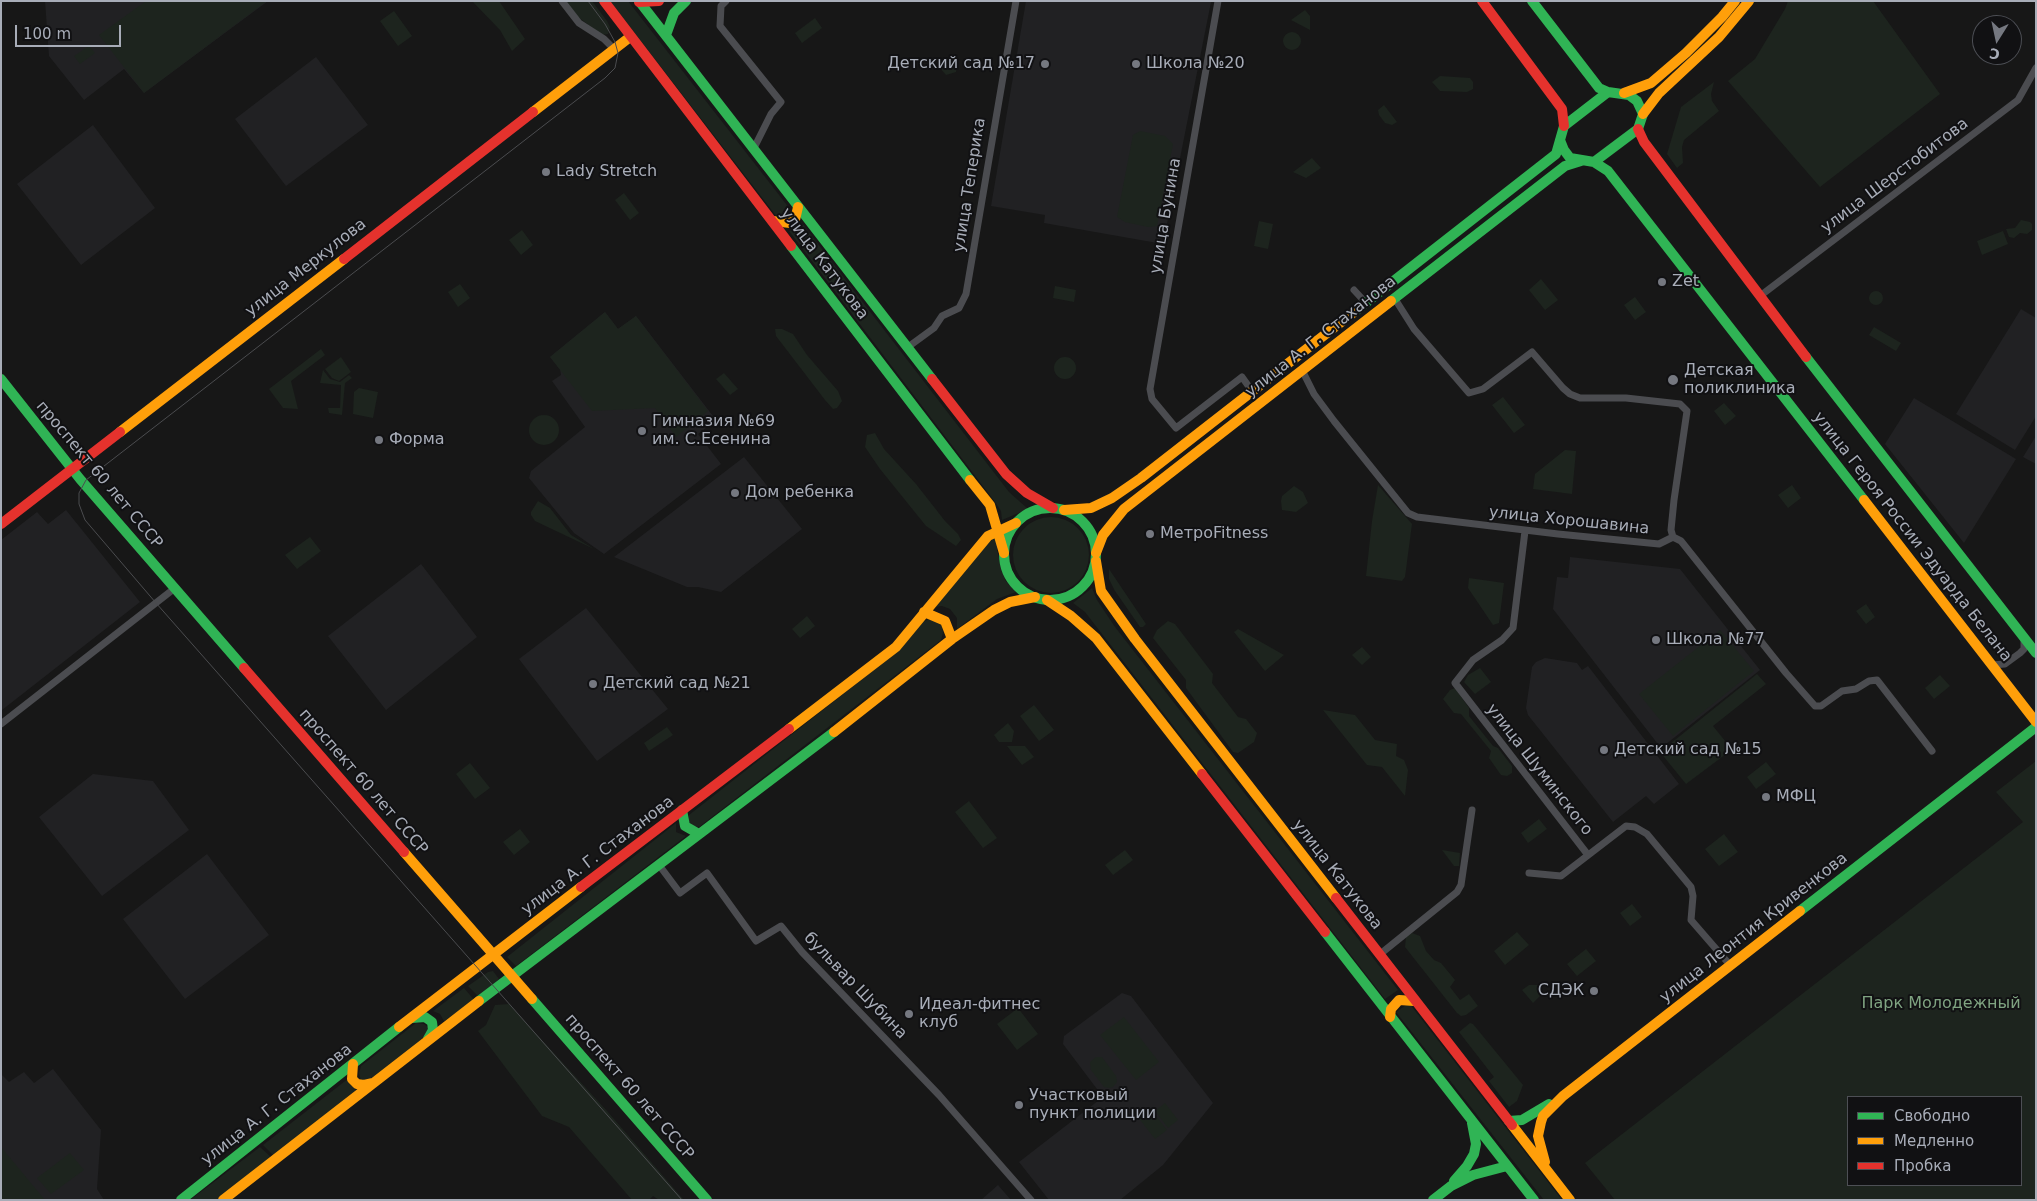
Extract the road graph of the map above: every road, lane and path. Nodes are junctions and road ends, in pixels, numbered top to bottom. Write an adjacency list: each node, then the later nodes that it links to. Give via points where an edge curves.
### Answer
1 (562, 1): 15 (street, via 579,23)
2 (604, 1): 14 (main road, улица Катукова)
3 (659, 1): 12 (main road)
4 (686, 1): 13 (main road, via 674,13)
5 (726, 1): 23 (street, via 721,6 720,26 781,102)
6 (1016, 1): 32 (street, улица Теперика, via 966,294 960,308 942,316 934,328)
7 (1218, 1): 35 (street, улица Бунина, via 1150,389 1152,400 1176,428 1242,377)
8 (1482, 1): 20 (main road, via 1562,109)
9 (1532, 1): 17 (main road, via 1599,88)
10 (1735, 1): 18 (main road, via 1692,47 1652,83)
11 (1750, 1): 19 (main road, via 1719,37 1659,93)
12 (639, 2): 13 (main road, улица Катукова)
13 (666, 35): 23 (main road, улица Катукова)
14 (630, 37): 15 (main road, улица Меркулова); 27 (main road, улица Катукова)
15 (614, 49): 36 (main road, улица Меркулова)
16 (2036, 68): 29 (street, улица Шерстобитова, via 2018,100)
17 (1608, 92): 18 (main road); 20 (main road)
18 (1624, 93): 19 (main road, via 1637,101)
19 (1643, 114): 21 (main road)
20 (1564, 126): 22 (main road, улица А. Г. Стаханова)
21 (1638, 129): 25 (main road); 29 (main road, улица Героя России Эдуарда Белана, via 1644,142)
22 (1560, 140): 24 (main road, via 1570,158); 31 (main road, улица А. Г. Стаханова, via 1556,154)
23 (754, 148): 26 (main road, улица Катукова)
24 (1581, 161): 25 (main road); 30 (main road, улица А. Г. Стаханова, via 1565,166)
25 (1594, 162): 55 (main road, улица Героя России Эдуарда Белана, via 1608,171)
26 (798, 207): 27 (main road, via 795,220 790,223); 32 (main road, улица Катукова)
27 (773, 221): 39 (main road, улица Катукова, via 982,493)
28 (1354, 290): 31 (street)
29 (1760, 296): 53 (main road, улица Героя России Эдуарда Белана)
30 (1395, 299): 33 (main road, улица А. Г. Стаханова); 45 (street, via 1414,329 1469,393 1484,388 1532,352 1563,388 1580,398 1626,398 1680,404 1687,411 1673,510)
31 (1365, 302): 35 (main road, улица А. Г. Стаханова)
32 (908, 347): 37 (main road, улица Катукова, via 1006,474 1026,493)
33 (1302, 370): 43 (street, улица Хорошавина, via 1314,394 1334,421 1408,513 1417,517); 47 (main road, улица А. Г. Стаханова, via 1124,509 1103,535)
34 (1, 379): 36 (main road, проспект 60 лет СССР)
35 (1252, 391): 38 (main road, улица А. Г. Стаханова, via 1112,498 1091,508)
36 (71, 468): 41 (main road, улица Меркулова); 48 (main road, проспект 60 лет СССР)
37 (1053, 508): 38 (main road); 40 (main road, via 1039,509)
38 (1064, 510): 47 (main road, via 1087,526 1094,539)
39 (994, 514): 42 (main road, улица Катукова); 44 (main road)
40 (1016, 523): 42 (main road, улица А. Г. Стаханова); 46 (main road)
41 (1, 524)
42 (998, 530): 44 (main road, улица А. Г. Стаханова); 46 (main road, улица Катукова)
43 (1526, 531): 45 (street, улица Хорошавина, via 1659,544); 63 (street, улица Шуминского, via 1513,628 1473,660 1455,683)
44 (988, 536): 51 (main road, улица А. Г. Стаханова)
45 (1673, 537): 59 (street, улица Хорошавина, via 1682,541 1815,706 1821,706 1842,691 1877,680)
46 (1004, 553): 49 (main road, via 1012,580)
47 (1096, 557): 50 (main road, via 1093,572 1079,590 1070,596); 66 (main road, улица Катукова, via 1101,590 1110,605)
48 (175, 588): 57 (street); 67 (main road, проспект 60 лет СССР)
49 (1035, 597): 50 (main road); 52 (main road, via 1010,602)
50 (1048, 600): 71 (main road, via 1096,638)
51 (924, 612): 52 (main road, via 945,621); 60 (main road, улица А. Г. Стаханова, via 896,647)
52 (952, 638): 62 (main road, via 865,709)
53 (2024, 638): 54 (main road, улица Героя России Эдуарда Белана); 55 (street, via 2024,649 2020,653 2005,664)
54 (2036, 653)
55 (1992, 665): 56 (main road, улица Героя России Эдуарда Белана)
56 (2036, 722)
57 (1, 724)
58 (2036, 727): 68 (main road, улица Леонтия Кривенкова)
59 (1932, 750)
60 (682, 810): 62 (main road, via 685,826); 67 (main road, улица А. Г. Стаханова)
61 (1472, 810): 66 (street, via 1461,886)
62 (699, 834): 64 (main road)
63 (1588, 855): 65 (street, via 1562,876); 68 (street, улица Шуминского, via 1626,826 1647,834 1691,887 1691,920)
64 (659, 865): 69 (main road); 85 (street, бульвар Шубина, via 680,893 707,873 756,942 781,926 939,1095)
65 (1529, 873)
66 (1379, 954): 70 (main road, улица Катукова)
67 (493, 955): 69 (main road, проспект 60 лет СССР); 72 (main road, улица А. Г. Стаханова)
68 (1730, 965): 76 (main road, улица Леонтия Кривенкова)
69 (512, 976): 73 (main road); 84 (main road, проспект 60 лет СССР)
70 (1414, 1001): 71 (main road, via 1399,1000 1391,1009); 78 (main road, улица Катукова)
71 (1390, 1016): 77 (main road)
72 (410, 1018): 73 (main road, via 425,1017 432,1022 433,1030); 74 (main road, улица А. Г. Стаханова)
73 (428, 1040): 75 (main road)
74 (353, 1064): 75 (main road, via 352,1079 357,1084); 82 (main road, улица А. Г. Стаханова)
75 (373, 1083): 83 (main road)
76 (1563, 1096): 78 (main road, via 1522,1120); 80 (main road, улица Леонтия Кривенкова, via 1543,1116 1538,1136)
77 (1470, 1120): 79 (main road); 81 (main road, via 1476,1144 1474,1154)
78 (1509, 1121): 80 (main road, улица Катукова)
79 (1507, 1166): 81 (main road, via 1473,1175); 87 (main road)
80 (1552, 1177): 88 (main road, улица Катукова)
81 (1450, 1186): 86 (main road)
82 (181, 1200)
83 (223, 1200)
84 (708, 1200)
85 (1031, 1200)
86 (1433, 1200)
87 (1534, 1200)
88 (1570, 1200)

